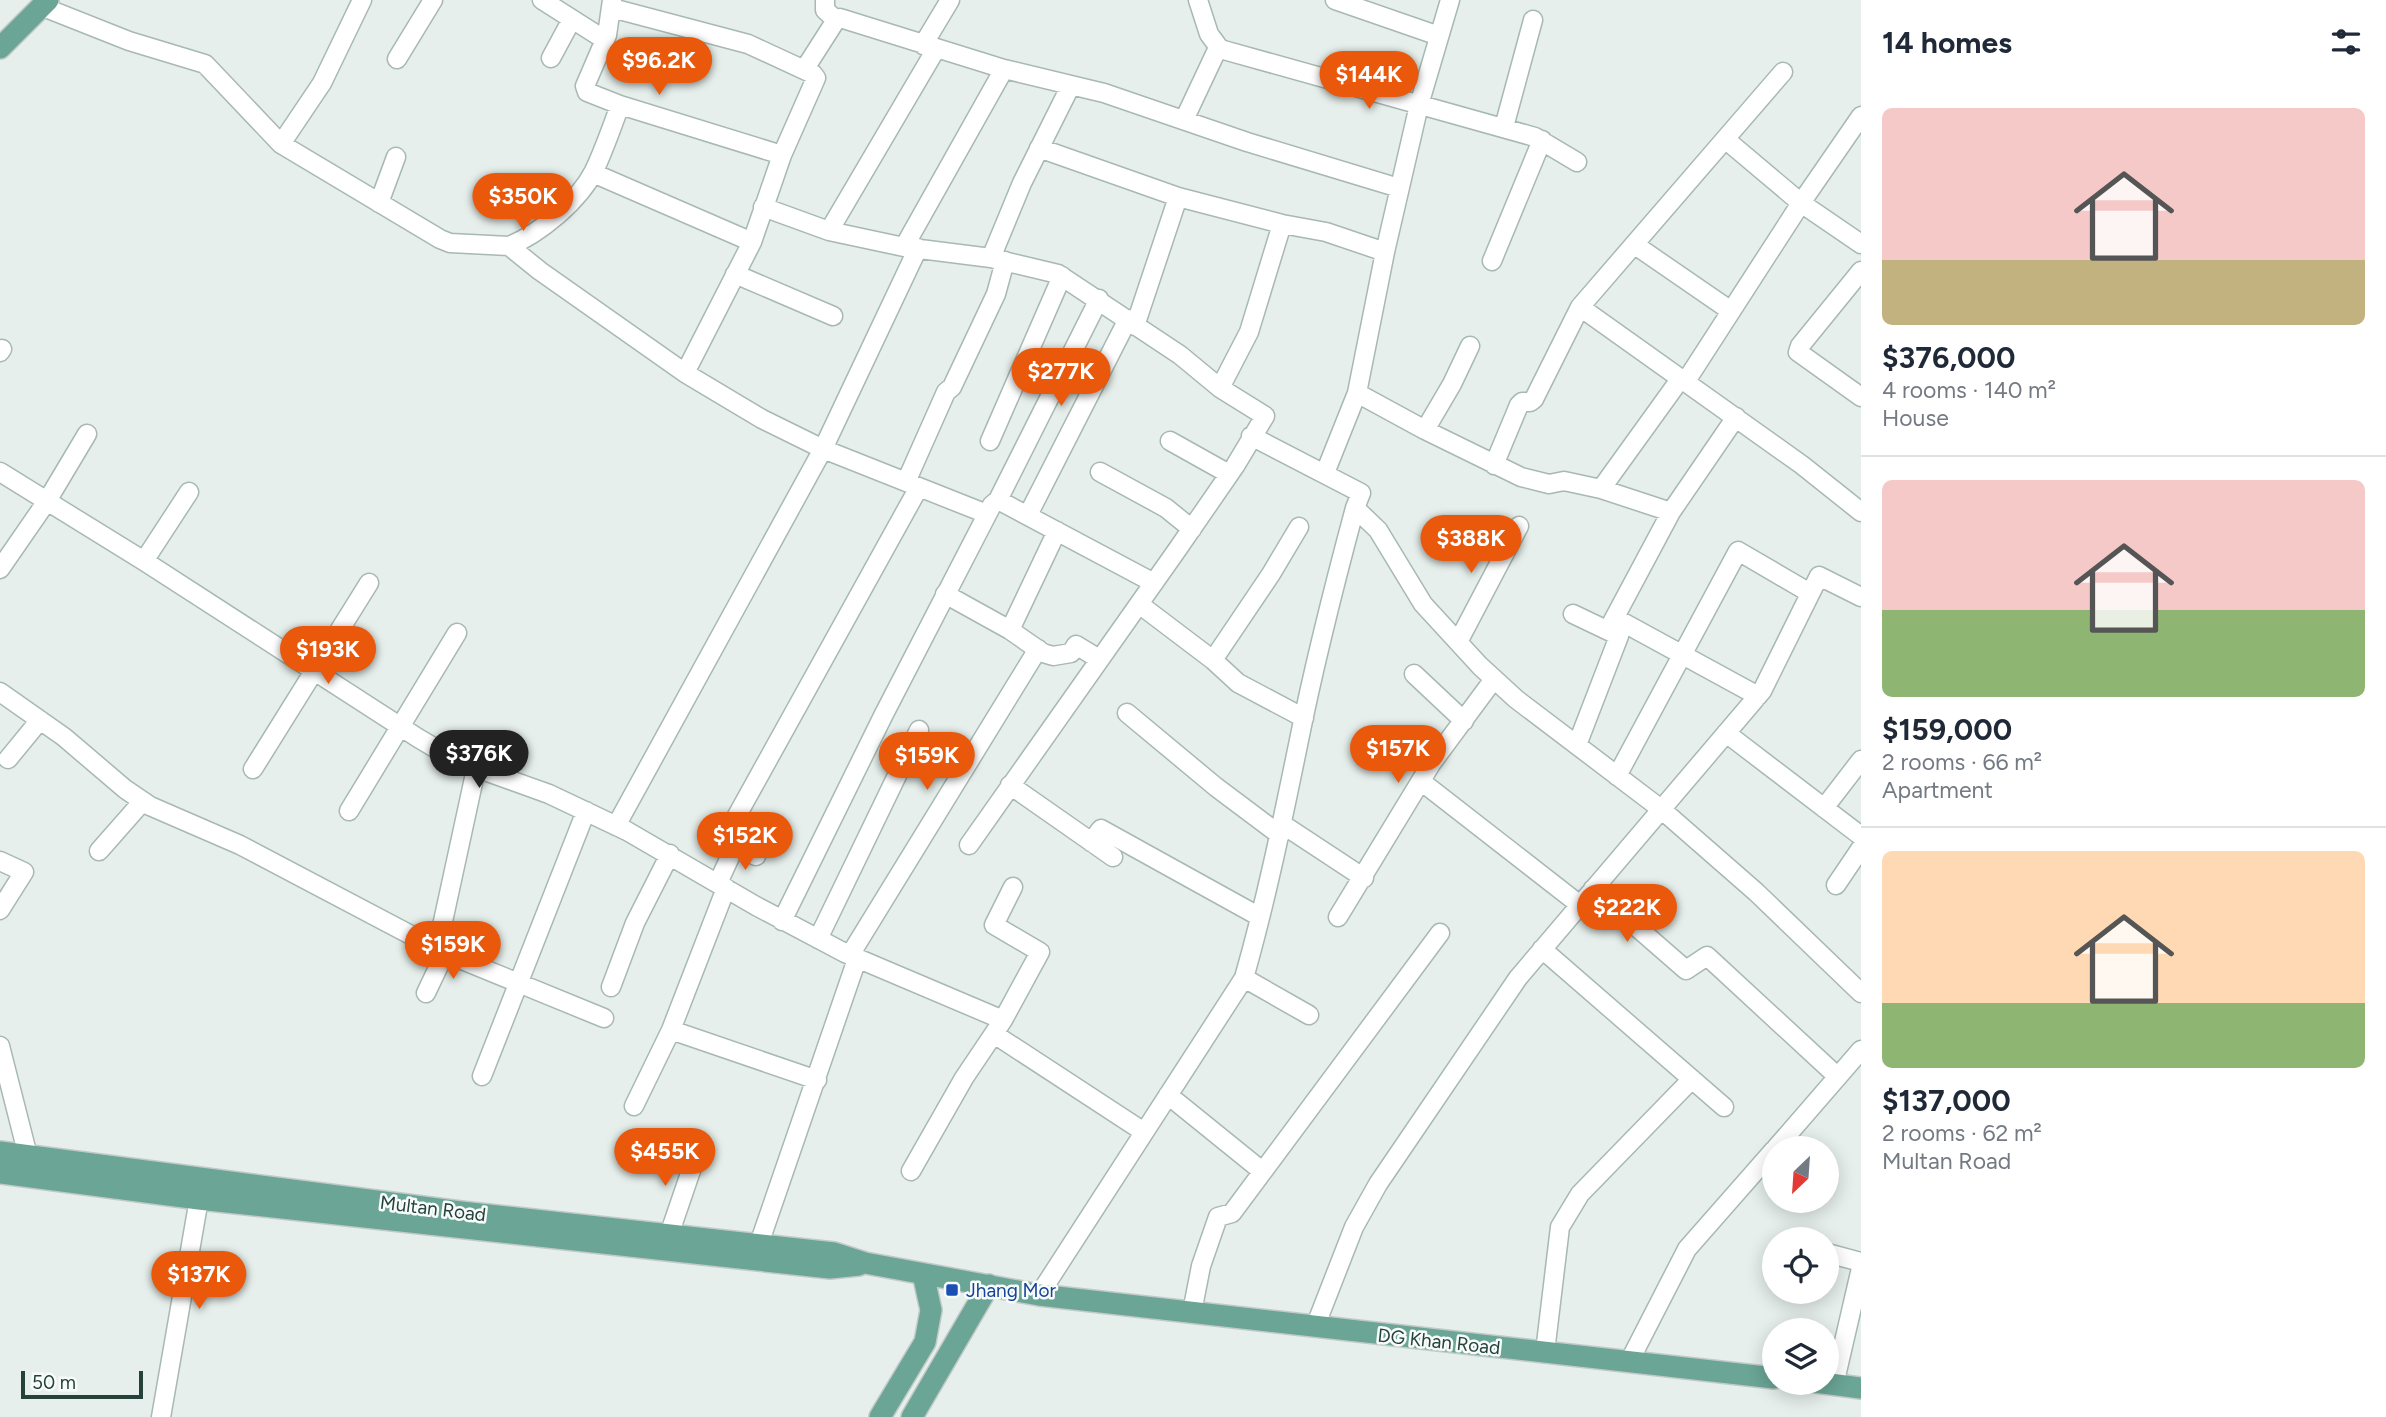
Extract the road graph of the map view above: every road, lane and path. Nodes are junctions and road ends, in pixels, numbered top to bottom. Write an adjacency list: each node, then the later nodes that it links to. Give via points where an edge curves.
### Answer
1 (362, 0): 32 (street, via 322,83)
2 (433, 0): 20 (street)
3 (542, 0): 11 (street)
4 (825, 0): 12 (street, via 825,10)
5 (950, 0): 16 (street)
6 (1198, 0): 18 (street, via 1209,34)
7 (1450, 0): 14 (street)
8 (1339, 1): 14 (street)
9 (45, 3): 17 (main road); 32 (street, via 129,41 205,64)
10 (612, 4): 15 (street); 22 (street, via 748,44)
11 (572, 19): 15 (street); 19 (street)
12 (836, 20): 16 (street); 22 (street)
13 (1533, 20): 29 (street)
14 (1439, 36): 26 (street)
15 (605, 40): 25 (street, via 584,89)
16 (930, 47): 21 (street); 44 (street)
17 (0, 48)
18 (1220, 49): 26 (street); 27 (street)
19 (551, 58)
20 (397, 59)
21 (1004, 69): 24 (street); 49 (street)
22 (804, 70): 34 (street, via 816,81)
23 (1783, 72): 31 (street)
24 (1071, 85): 27 (street); 33 (street)
25 (620, 105): 34 (street); 37 (street)
26 (1419, 105): 29 (street); 38 (street)
27 (1184, 120): 38 (street)
28 (1859, 124): 40 (street)
29 (1504, 127): 30 (street)
30 (1542, 139): 36 (street); 52 (street)
31 (1725, 139): 40 (street); 47 (street)
32 (281, 144): 41 (street)
33 (1039, 148): 39 (street); 51 (street, via 1016,195)
34 (782, 155): 42 (street)
35 (396, 157): 41 (street)
36 (1577, 162)
37 (593, 173): 45 (street); 48 (street, via 567,206)
38 (1399, 188): 50 (street)
39 (1178, 197): 43 (street); 60 (street)
40 (1801, 202): 46 (street); 58 (street)
41 (379, 203): 48 (street, via 450,243)
42 (762, 207): 44 (street); 45 (street)
43 (1282, 224): 50 (street, via 1326,232); 64 (street, via 1249,332)
44 (829, 231): 49 (street)
45 (752, 242): 54 (street)
46 (1861, 244)
47 (1635, 245): 57 (street); 58 (street)
48 (509, 246): 62 (street)
49 (911, 247): 51 (street); 73 (street)
50 (1385, 252): 66 (street)
51 (998, 260): 55 (street); 79 (street, via 996,294 946,392)
52 (1492, 261)
53 (1861, 271): 65 (street, via 1798,352)
54 (735, 274): 59 (street); 62 (street)
55 (1062, 276): 56 (street); 71 (street)
56 (1099, 299): 60 (street); 83 (street)
57 (1580, 307): 63 (street); 74 (street, via 1534,399 1519,405)
58 (1731, 311): 63 (street)
59 (833, 316)
60 (1132, 323): 64 (street); 87 (street)
61 (1470, 346): 68 (street)
62 (685, 373): 73 (street)
63 (1684, 379): 67 (street); 80 (street)
64 (1220, 388): 70 (street, via 1265,416)
65 (1858, 388)
66 (1357, 393): 68 (street); 77 (street)
67 (1736, 417): 85 (street); 86 (street)
68 (1425, 430): 74 (street)
69 (87, 435): 82 (street)
70 (1251, 436): 77 (street); 78 (street)
71 (990, 441)
72 (1170, 442): 78 (street)
73 (823, 449): 79 (street); 134 (street)
74 (1494, 465): 80 (street, via 1549,484 1564,481)
75 (0, 472): 82 (street)
76 (1100, 472): 90 (street, via 1166,508)
77 (1325, 473): 84 (street, via 1361,492)
78 (1229, 474): 90 (street)
79 (912, 484): 83 (street); 138 (street, via 724,839)
80 (1601, 489): 85 (street)
81 (189, 492): 92 (street)
82 (47, 500): 92 (street); 93 (street)
83 (993, 507): 87 (street); 97 (street)
84 (1354, 508): 104 (street, via 1378,530 1423,604); 115 (street)
85 (1671, 512): 101 (street)
86 (1861, 512)
87 (1028, 515): 91 (street)
88 (1518, 526): 104 (street)
89 (1299, 527): 108 (street)
90 (1192, 529): 95 (street)
91 (1057, 531): 95 (street); 102 (street)
92 (144, 561): 109 (street)
93 (0, 569)
94 (369, 583): 109 (street)
95 (1154, 583): 99 (street)
96 (1810, 593): 98 (street, via 1819,576); 106 (street, via 1738,551); 113 (street)
97 (945, 594): 102 (street); 155 (street)
98 (1861, 597)
99 (1139, 604): 107 (street); 108 (street)
100 (1573, 614): 101 (street)
101 (1611, 624): 106 (street); 121 (street, via 1619,636)
102 (1010, 630): 105 (street)
103 (457, 633): 118 (street)
104 (1458, 642): 111 (street)
105 (1038, 649): 107 (street, via 1053,656 1071,653 1076,645); 160 (street)
106 (1682, 655): 113 (street); 126 (street)
107 (1099, 659): 128 (street)
108 (1213, 660): 115 (street, via 1238,683)
109 (314, 671): 118 (street); 124 (street)
110 (1414, 674): 117 (street)
111 (1494, 679): 117 (street); 121 (street)
112 (0, 692): 116 (street)
113 (1758, 696): 120 (street)
114 (1127, 713): 135 (street, via 1216,787)
115 (1304, 718): 135 (street)
116 (40, 720): 122 (street); 129 (street)
117 (1464, 721): 127 (street)
118 (400, 726): 125 (street); 132 (street)
119 (919, 730): 157 (street)
120 (1726, 733): 130 (street); 131 (street)
121 (1577, 745): 126 (street)
122 (8, 759)
123 (1861, 760): 130 (street)
124 (253, 769)
125 (476, 769): 133 (street); 159 (street)
126 (1617, 776): 131 (street)
127 (1422, 782): 146 (street); 151 (street)
128 (1010, 785): 137 (street); 139 (street)
129 (143, 801): 141 (street); 159 (street, via 240,845)
130 (1824, 808): 136 (street)
131 (1661, 809): 150 (street); 165 (street)
132 (349, 811)
133 (586, 811): 134 (street); 162 (street)
134 (616, 825): 142 (street)
135 (1281, 830): 146 (street); 153 (street)
136 (1861, 836)
137 (1091, 842): 144 (street); 153 (street, via 1101,830)
138 (736, 844): 143 (street); 148 (street)
139 (969, 845)
140 (1861, 848): 147 (street)
141 (99, 851)
142 (670, 855): 148 (street); 163 (street, via 635,923)
143 (756, 856)
144 (1113, 857)
145 (0, 861): 152 (street, via 24,872)
146 (1363, 878): 154 (street)
147 (1836, 885)
148 (722, 886): 155 (street); 169 (street)
149 (1013, 887): 168 (street, via 994,925 1040,952)
150 (1593, 889): 151 (street); 173 (street, via 1686,970 1707,956)
151 (1580, 905): 158 (street)
152 (0, 910)
153 (1260, 917): 161 (street)
154 (1338, 917)
155 (782, 920): 157 (street)
156 (1440, 933): 186 (street)
157 (818, 939): 160 (street)
158 (1542, 949): 174 (street); 200 (street, via 1378,1184 1354,1227)
159 (441, 951): 162 (street); 164 (street)
160 (854, 957): 168 (street); 175 (street)
161 (1244, 978): 166 (street); 176 (street)
162 (519, 983): 167 (street); 172 (street)
163 (611, 987)
164 (426, 993)
165 (1861, 993)
166 (1309, 1015)
167 (604, 1018)
168 (999, 1027): 179 (street); 185 (street)
169 (671, 1030): 175 (street); 177 (street)
170 (0, 1046): 183 (street)
171 (1861, 1050): 173 (street)
172 (482, 1076)
173 (1838, 1077): 180 (street)
174 (1692, 1079): 178 (street); 202 (street, via 1580,1194 1560,1227)
175 (817, 1080): 190 (street)
176 (1168, 1095): 179 (street); 186 (street)
177 (634, 1106)
178 (1724, 1107)
179 (1144, 1132): 197 (street)
180 (1786, 1136)
181 (0, 1152): 183 (main road, Multan Road)
182 (697, 1153): 189 (street)
183 (28, 1156): 189 (main road, Multan Road)
184 (1762, 1164): 203 (street, via 1687,1250)
185 (911, 1171)
186 (1262, 1171): 199 (street, via 1232,1213 1218,1217)
187 (0, 1173): 188 (main road, Multan Road)
188 (199, 1199): 193 (main road, Multan Road, via 830,1268); 207 (street)
189 (669, 1235): 190 (main road, Multan Road)
190 (759, 1244): 193 (main road, Multan Road, via 834,1253)
191 (1839, 1256): 192 (street)
192 (1861, 1262)
193 (864, 1264): 195 (main road, Multan Road)
194 (1861, 1268): 201 (street)
195 (923, 1274): 196 (main road, Multan Road); 208 (main road, via 931,1310 925,1342)
196 (989, 1285): 197 (main road, Multan Road); 209 (main road)
197 (1039, 1295): 198 (main road, Multan Road)
198 (1104, 1302): 199 (main road, DG Khan Road)
199 (1192, 1312): 200 (main road, DG Khan Road)
200 (1315, 1327): 202 (main road, DG Khan Road)
201 (1839, 1339)
202 (1545, 1352): 203 (main road, DG Khan Road)
203 (1629, 1362): 204 (main road, DG Khan Road)
204 (1762, 1377)
205 (1839, 1386): 206 (main road)
206 (1861, 1388)
207 (161, 1417)
208 (880, 1417)
209 (912, 1417)

